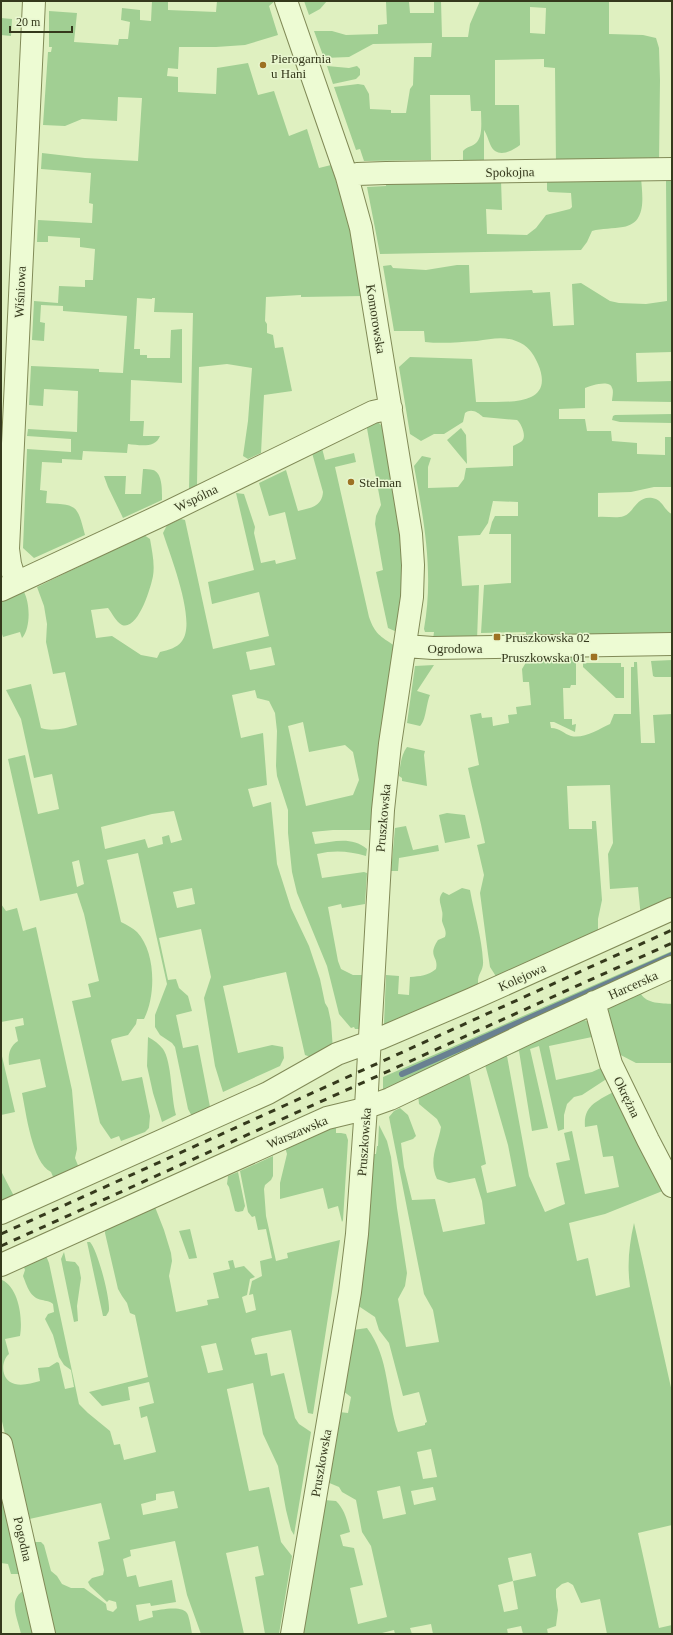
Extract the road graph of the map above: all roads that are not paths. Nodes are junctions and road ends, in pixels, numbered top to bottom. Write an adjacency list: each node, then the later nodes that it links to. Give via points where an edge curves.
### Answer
1 (34, 1): 6 (street, Wiśniowa)
2 (286, 1): 4 (street, Komorowska)
3 (672, 169): 4 (street, Spokojna, via 386,173 356,174)
4 (347, 177): 5 (street, Komorowska, via 364,247)
5 (391, 408): 6 (street, Wspólna, via 373,412 164,514); 8 (street, Komorowska, via 413,555 412,597)
6 (8, 586)
7 (672, 644): 8 (street, Ogrodowa, via 433,648)
8 (405, 646): 12 (street, Pruszkowska, via 383,804)
9 (672, 909): 12 (street, Kolejowa)
10 (672, 967): 11 (street, Harcerska)
11 (594, 1002): 13 (street, Warszawska, via 390,1099); 14 (street, Okrężna, via 614,1069)
12 (370, 1042): 13 (street, Pruszkowska); 15 (street, via 337,1054 268,1092)
13 (366, 1107): 16 (street, Warszawska, via 327,1118); 19 (street, Pruszkowska, via 354,1266)
14 (672, 1186)
15 (1, 1213)
16 (1, 1265)
17 (1, 1444): 18 (street, Pogodna)
18 (44, 1634)
19 (292, 1634)

